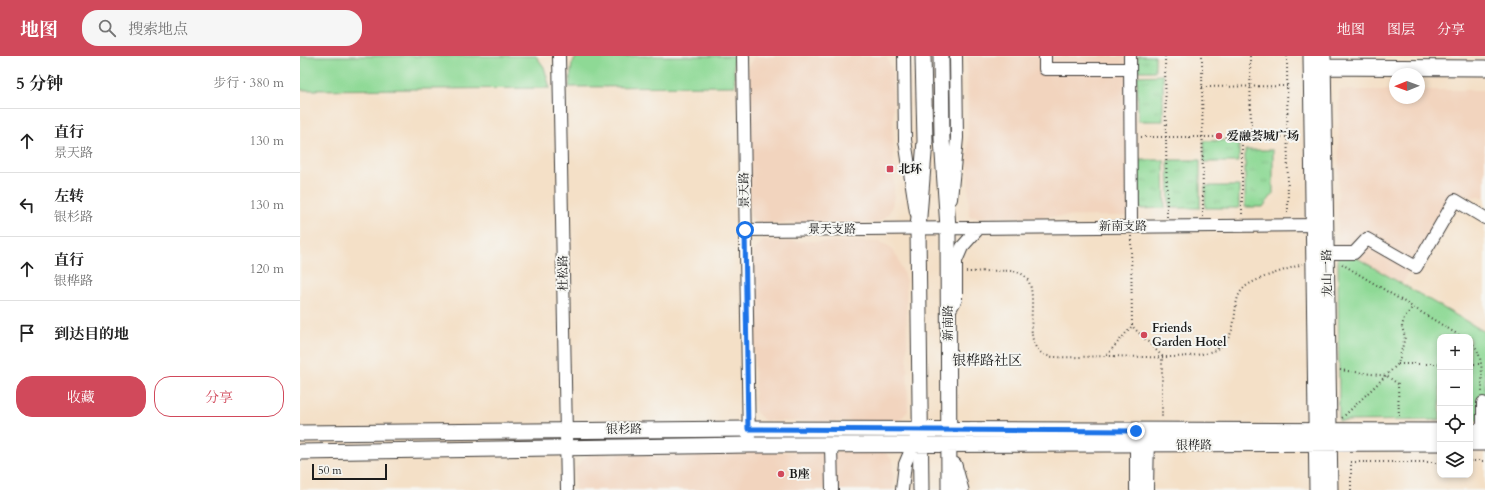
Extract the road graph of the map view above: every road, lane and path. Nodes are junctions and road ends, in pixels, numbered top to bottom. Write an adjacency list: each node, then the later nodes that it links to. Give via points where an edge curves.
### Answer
1 (559, 56): 58 (street, 杜松路)
2 (743, 56): 39 (street, 景天路)
3 (894, 56): 19 (street)
4 (904, 56): 19 (street)
5 (923, 56): 38 (main road, via 925,141)
6 (941, 56): 36 (main road, 新南路, via 942,139)
7 (956, 56): 36 (street, 新南路, via 957,138)
8 (1045, 56): 18 (street, via 1046,69)
9 (1130, 56): 18 (street)
10 (1165, 56): 24 (path)
11 (1202, 56): 21 (path)
12 (1250, 56): 22 (path)
13 (1287, 56): 20 (path)
14 (1361, 56): 16 (main road)
15 (1317, 61): 16 (main road); 31 (main road, 龙山一路)
16 (1374, 67): 17 (main road)
17 (1485, 68)
18 (1130, 69): 23 (street)
19 (904, 71): 38 (street, via 904,140)
20 (1287, 86): 22 (path); 28 (path)
21 (1202, 87): 22 (path); 25 (path)
22 (1250, 87): 27 (path)
23 (1130, 137): 24 (path); 32 (street)
24 (1166, 137): 25 (path); 33 (path)
25 (1202, 137): 26 (path); 34 (path)
26 (1242, 137): 27 (path); 35 (path)
27 (1251, 137): 28 (path)
28 (1288, 137): 30 (path)
29 (1485, 218): 40 (street, via 1455,200 1416,267 1367,238 1354,253)
30 (1288, 225): 31 (street, 新南支路); 35 (street, 新南支路)
31 (1320, 225): 40 (main road, 龙山一路)
32 (1130, 226): 33 (street, 新南支路); 37 (street, 新南支路); 44 (path)
33 (1167, 226): 34 (street, 新南支路)
34 (1203, 226): 35 (street, 新南支路)
35 (1242, 226)
36 (948, 228): 37 (street, 新南支路); 38 (street, 新南支路); 43 (main road, 新南路)
37 (979, 228): 41 (street, via 962,247 956,261)
38 (918, 229): 39 (street, 景天支路); 65 (main road)
39 (745, 230): 57 (street, 景天路)
40 (1328, 255): 42 (path); 48 (path, via 1256,281 1244,288 1237,298 1236,320 1230,336 1220,348 1201,356); 61 (main road, 龙山一路)
41 (956, 272): 43 (street, via 956,299); 47 (path, via 1017,272 1025,276 1031,285 1032,337 1038,350 1048,356)
42 (1412, 308): 45 (path); 49 (path, via 1404,318 1402,327 1405,337)
43 (948, 313): 64 (main road, 新南路)
44 (1132, 326): 47 (path); 48 (path)
45 (1457, 334)
46 (1473, 344): 52 (path)
47 (1106, 356): 48 (path)
48 (1162, 356): 63 (path)
49 (1398, 364): 50 (path); 54 (path)
50 (1437, 364)
51 (1473, 364): 52 (path)
52 (1482, 364): 55 (path)
53 (1339, 370): 54 (path)
54 (1387, 376): 56 (path, via 1398,384); 61 (path)
55 (1483, 403): 62 (street)
56 (1399, 420)
57 (748, 429): 58 (main road, 银杉路); 65 (main road, 银杉路); 68 (street, 景天路)
58 (566, 430): 60 (main road, 银杉路); 70 (street, 杜松路)
59 (1437, 431): 61 (main road, 银桦路)
60 (300, 433)
61 (1326, 434): 63 (main road, 银桦路); 63 (main road, 银桦路); 67 (main road, 银桦路); 83 (main road, 龙山一路); 84 (main road, 龙山一路)
62 (1481, 434): 66 (main road)
63 (1146, 436): 64 (main road, 银桦路); 81 (street); 82 (street)
64 (949, 437): 65 (main road, 银杉路); 79 (main road, 新南路); 80 (main road)
65 (918, 440): 69 (main road, 银杉路); 77 (street, via 905,464); 78 (main road)
66 (1471, 442)
67 (1437, 443)
68 (749, 445): 69 (main road, 银杉路); 70 (main road, 银杉路)
69 (831, 445): 76 (street)
70 (566, 447): 71 (main road, 银杉路); 75 (street, 杜松路)
71 (300, 452)
72 (1473, 461): 73 (path)
73 (1485, 461)
74 (1437, 462): 85 (path, via 1351,462)
75 (566, 490)
76 (832, 490)
77 (902, 490)
78 (921, 490)
79 (949, 490)
80 (961, 490)
81 (1136, 490)
82 (1147, 490)
83 (1317, 490)
84 (1330, 490)
85 (1351, 490)

